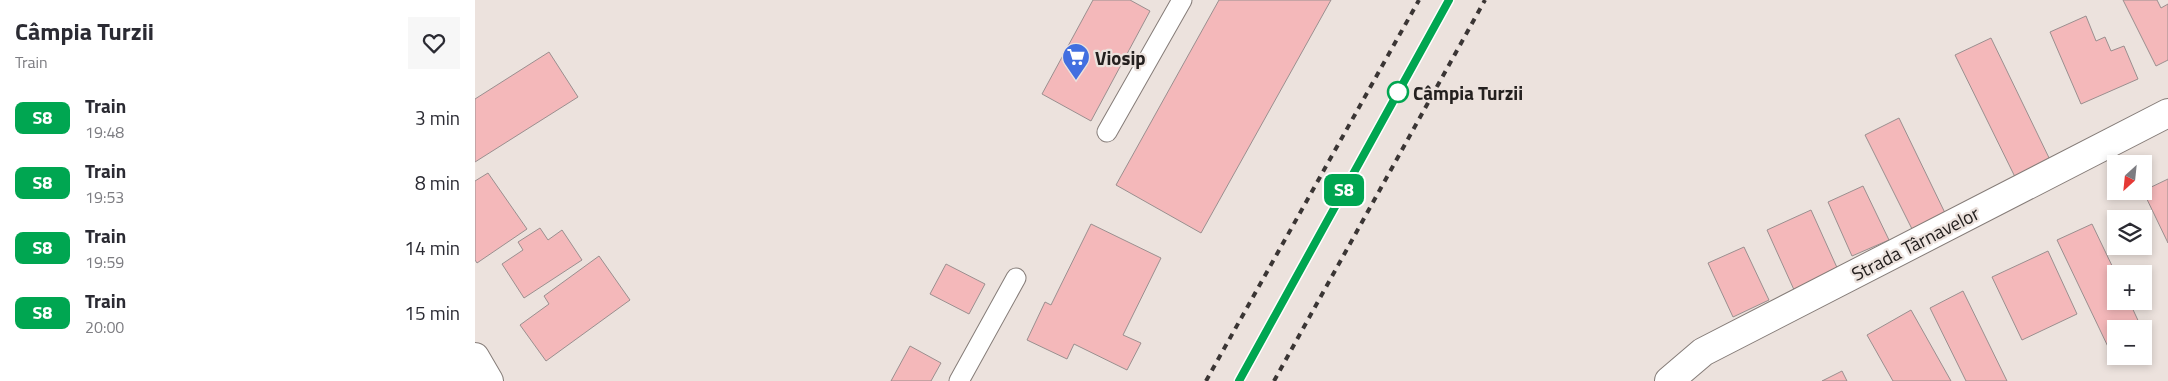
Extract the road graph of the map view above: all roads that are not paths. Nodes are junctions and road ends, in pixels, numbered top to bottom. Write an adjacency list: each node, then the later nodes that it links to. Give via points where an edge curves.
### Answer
1 (1182, 0): 3 (lane)
2 (2168, 113): 8 (street, Strada Târnavelor, via 1703,352)
3 (1107, 132)
4 (1016, 278): 7 (lane)
5 (475, 357): 6 (street)
6 (489, 381)
7 (959, 381)
8 (1669, 381)

